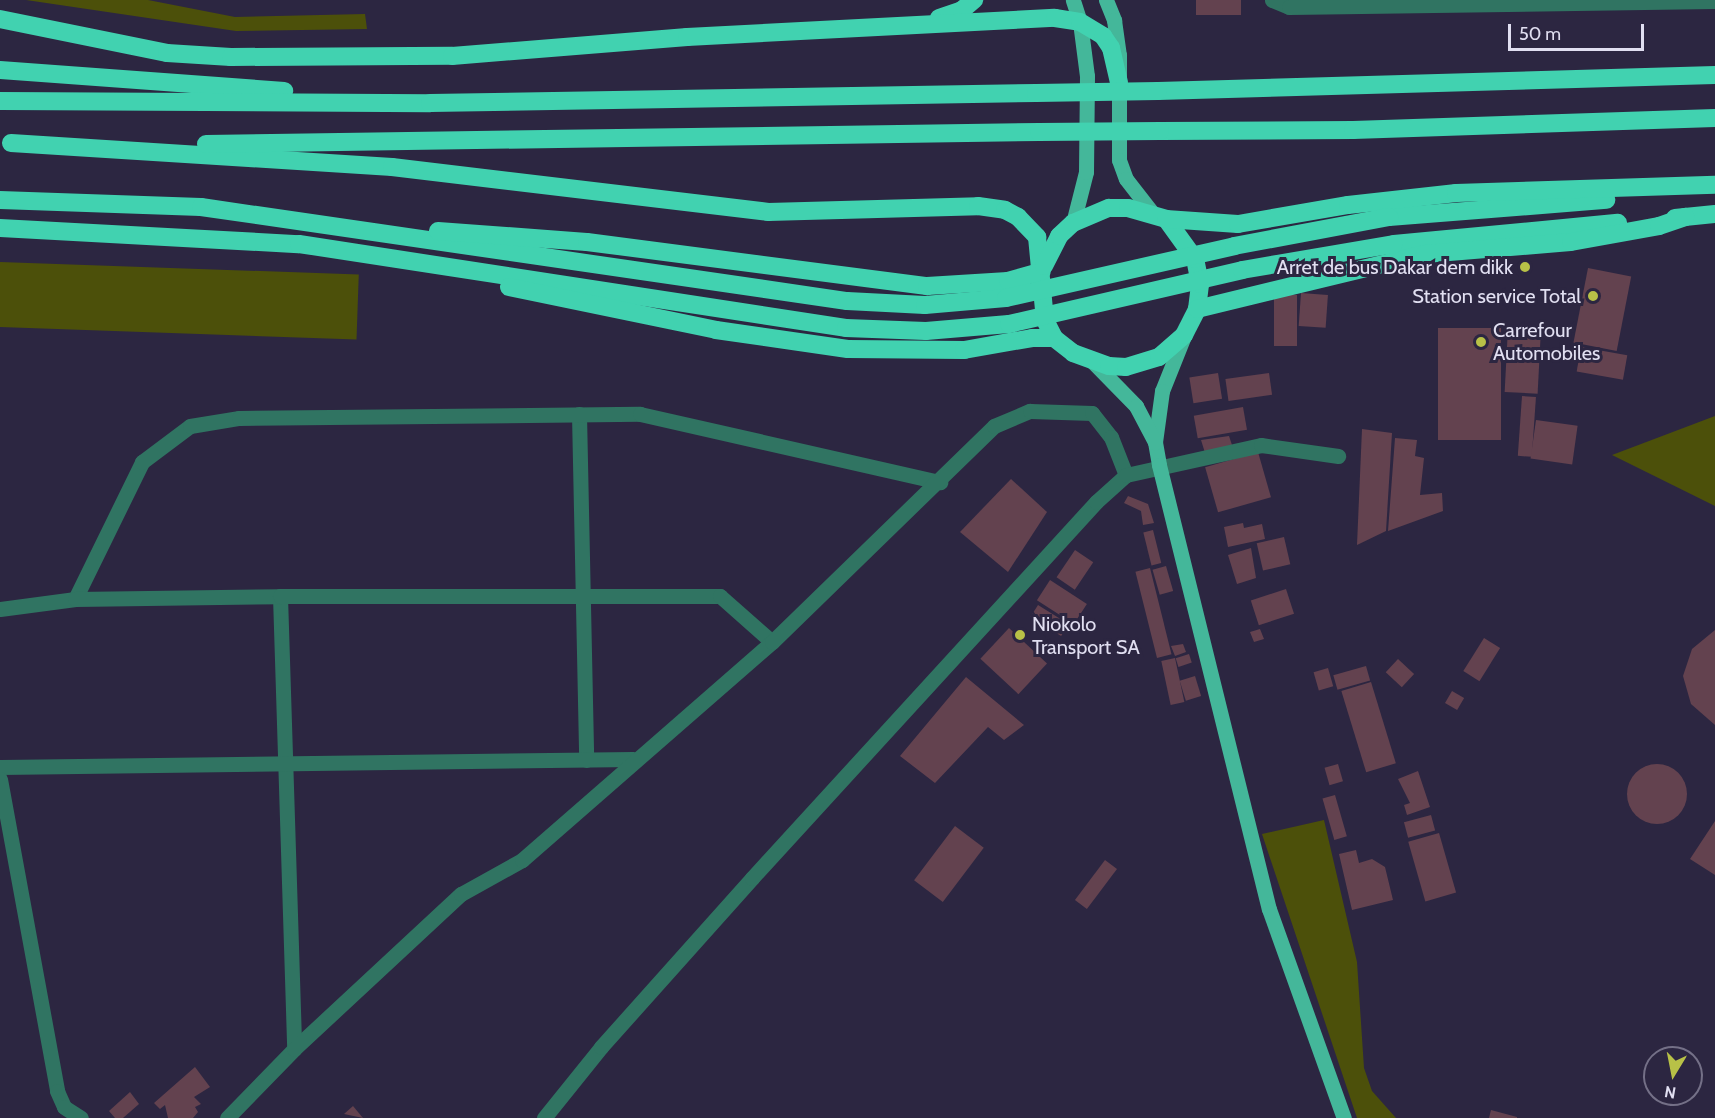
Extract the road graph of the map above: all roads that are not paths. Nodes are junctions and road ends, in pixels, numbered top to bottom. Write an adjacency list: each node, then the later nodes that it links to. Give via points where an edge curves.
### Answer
1 (974, 0): 9 (highway, via 942,18)
2 (1073, 0): 8 (main road)
3 (1106, 0): 12 (main road, via 1114,20)
4 (1272, 0): 5 (street, via 1289,7)
5 (1651, 1): 6 (street)
6 (1715, 1)
7 (0, 19): 9 (highway, via 167,53 231,57 452,56)
8 (1080, 22): 9 (highway, via 1055,18); 12 (highway, via 1094,27 1111,48); 24 (main road, via 1087,76 1086,172)
9 (898, 26)
10 (0, 70): 14 (highway)
11 (1715, 75): 14 (highway, bridge, via 1158,91)
12 (1119, 82): 21 (main road, via 1119,160 1126,179)
13 (0, 101): 14 (highway)
14 (430, 103)
15 (1715, 118): 16 (highway, bridge, via 1567,125 366,144)
16 (6, 143): 27 (highway, via 392,167 768,212 978,206 1005,210 1030,227 1037,237)
17 (1715, 185): 21 (highway, via 1456,193 1348,205 1238,224)
18 (1715, 190): 23 (highway, bridge, via 1389,217 1234,246 1006,298 925,305 847,301)
19 (0, 200): 23 (highway, via 201,207)
20 (1715, 214): 22 (highway)
21 (1160, 217): 24 (highway, via 1128,208 1108,208); 28 (highway, via 1195,259 1200,284)
22 (1685, 217): 26 (highway, bridge, via 1394,244 1242,270 1009,324 926,331 846,328); 28 (highway, via 1659,226 1571,242 1425,254)
23 (308, 221): 27 (highway, via 587,242 927,286 1008,281)
24 (1073, 223): 27 (highway, via 1048,252)
25 (0, 228): 26 (highway)
26 (299, 244): 30 (highway, via 716,330 848,349 964,350)
27 (1042, 271): 30 (highway, via 1045,320)
28 (1197, 309): 29 (highway)
29 (1185, 335): 31 (highway, via 1173,347 1143,363 1126,367); 33 (main road, via 1166,378)
30 (1054, 338): 31 (highway)
31 (1092, 362): 33 (main road, via 1136,406)
32 (579, 414): 37 (street, via 640,414); 39 (street); 40 (street, via 239,418 190,426 142,462)
33 (1155, 442): 35 (main road)
34 (1338, 456): 35 (street, via 1262,445)
35 (1159, 465): 36 (street); 52 (main road, via 1269,909)
36 (1126, 475): 37 (street, via 1101,420 1092,413 1060,409 1030,411 994,426 953,463); 51 (street, via 1088,511 760,869 601,1047)
37 (940, 482): 42 (street)
38 (280, 596): 39 (street); 40 (street); 45 (street)
39 (583, 598): 42 (street, via 720,596); 44 (street)
40 (75, 599): 41 (street)
41 (0, 609)
42 (772, 642): 43 (street)
43 (633, 759): 44 (street); 48 (street, via 522,860 461,894)
44 (586, 760): 45 (street)
45 (285, 763): 46 (street); 48 (street)
46 (0, 767)
47 (0, 779): 49 (street, via 57,1091 64,1107)
48 (294, 1048): 50 (street)
49 (81, 1118)
50 (227, 1118)
51 (544, 1118)
52 (1344, 1118)

